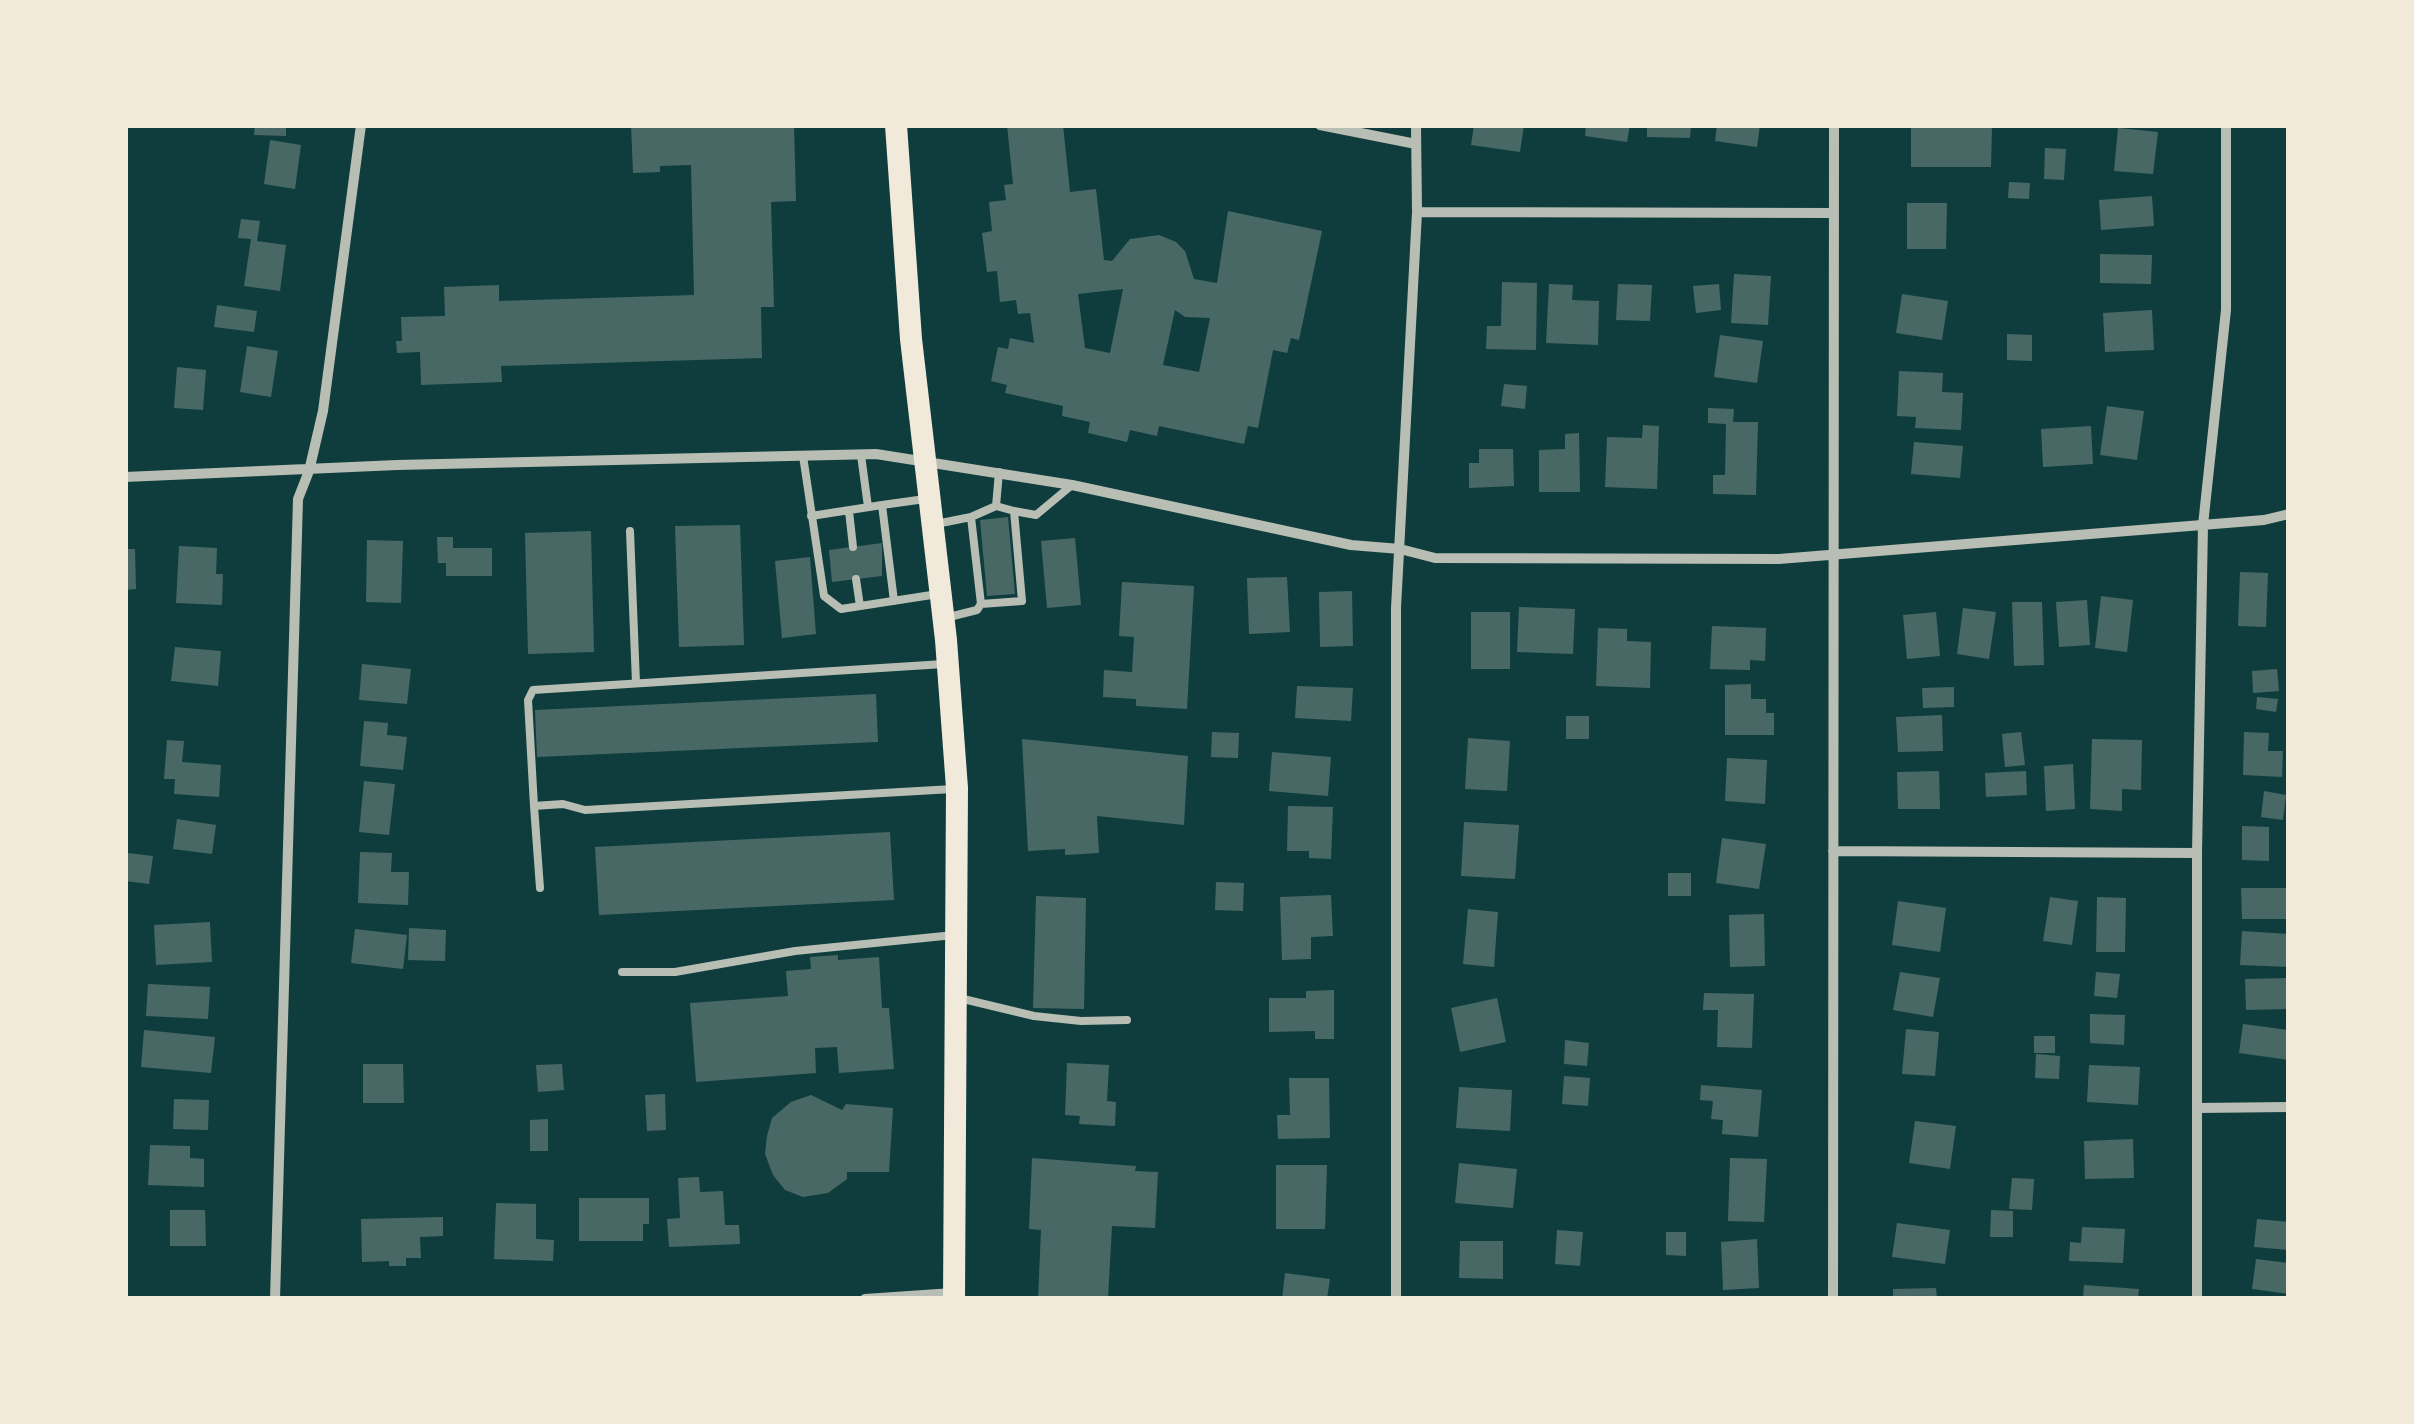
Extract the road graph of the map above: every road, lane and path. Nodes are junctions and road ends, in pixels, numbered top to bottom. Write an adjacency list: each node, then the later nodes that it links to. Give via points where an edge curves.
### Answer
1 (361, 125): 13 (street)
2 (896, 125): 12 (main road)
3 (1320, 125): 7 (street)
4 (1416, 125): 7 (street)
5 (1834, 125): 9 (street)
6 (2226, 125): 27 (street, via 2226,310)
7 (1416, 144): 8 (street)
8 (1417, 212): 9 (street); 30 (street)
9 (1834, 213): 31 (street)
10 (860, 455): 11 (street); 12 (street); 20 (lane)
11 (803, 456): 13 (street); 24 (lane)
12 (926, 459): 14 (street); 17 (main road)
13 (309, 471): 15 (street); 52 (street, via 298,500)
14 (999, 472): 16 (street); 19 (lane)
15 (125, 477)
16 (1072, 485): 22 (lane, via 1036,515); 30 (street, via 1351,545)
17 (929, 498): 18 (lane); 26 (main road)
18 (882, 505): 20 (lane); 34 (lane)
19 (996, 506): 22 (lane); 25 (lane)
20 (868, 507): 21 (lane)
21 (848, 511): 24 (lane); 29 (lane)
22 (1014, 511): 35 (lane, via 1022,602)
23 (2289, 514): 27 (street)
24 (811, 516): 36 (lane, via 824,596 840,608)
25 (971, 518): 26 (lane); 35 (lane)
26 (932, 525): 33 (main road)
27 (2203, 525): 31 (street); 43 (street)
28 (630, 531): 39 (lane)
29 (852, 547)
30 (1400, 549): 31 (street, via 1435,558 1778,560); 54 (street)
31 (1834, 554): 42 (street)
32 (856, 579): 36 (lane)
33 (940, 594): 34 (lane); 37 (main road)
34 (894, 601): 36 (lane)
35 (981, 604): 37 (lane)
36 (860, 606)
37 (944, 618): 38 (main road)
38 (948, 664): 39 (lane); 40 (main road)
39 (636, 683): 41 (lane, via 533,690 528,700)
40 (957, 788): 41 (lane, via 585,810); 45 (main road)
41 (534, 806): 44 (lane)
42 (1834, 851): 43 (street); 55 (street)
43 (2197, 853): 50 (street)
44 (540, 888)
45 (958, 934): 46 (lane, via 675,972); 47 (main road)
46 (622, 972)
47 (958, 998): 48 (lane, via 1034,1016); 51 (main road)
48 (1127, 1020)
49 (2289, 1107): 50 (street)
50 (2198, 1108): 56 (street)
51 (954, 1296): 53 (street)
52 (275, 1299)
53 (866, 1299)
54 (1396, 1299)
55 (1833, 1299)
56 (2197, 1299)

